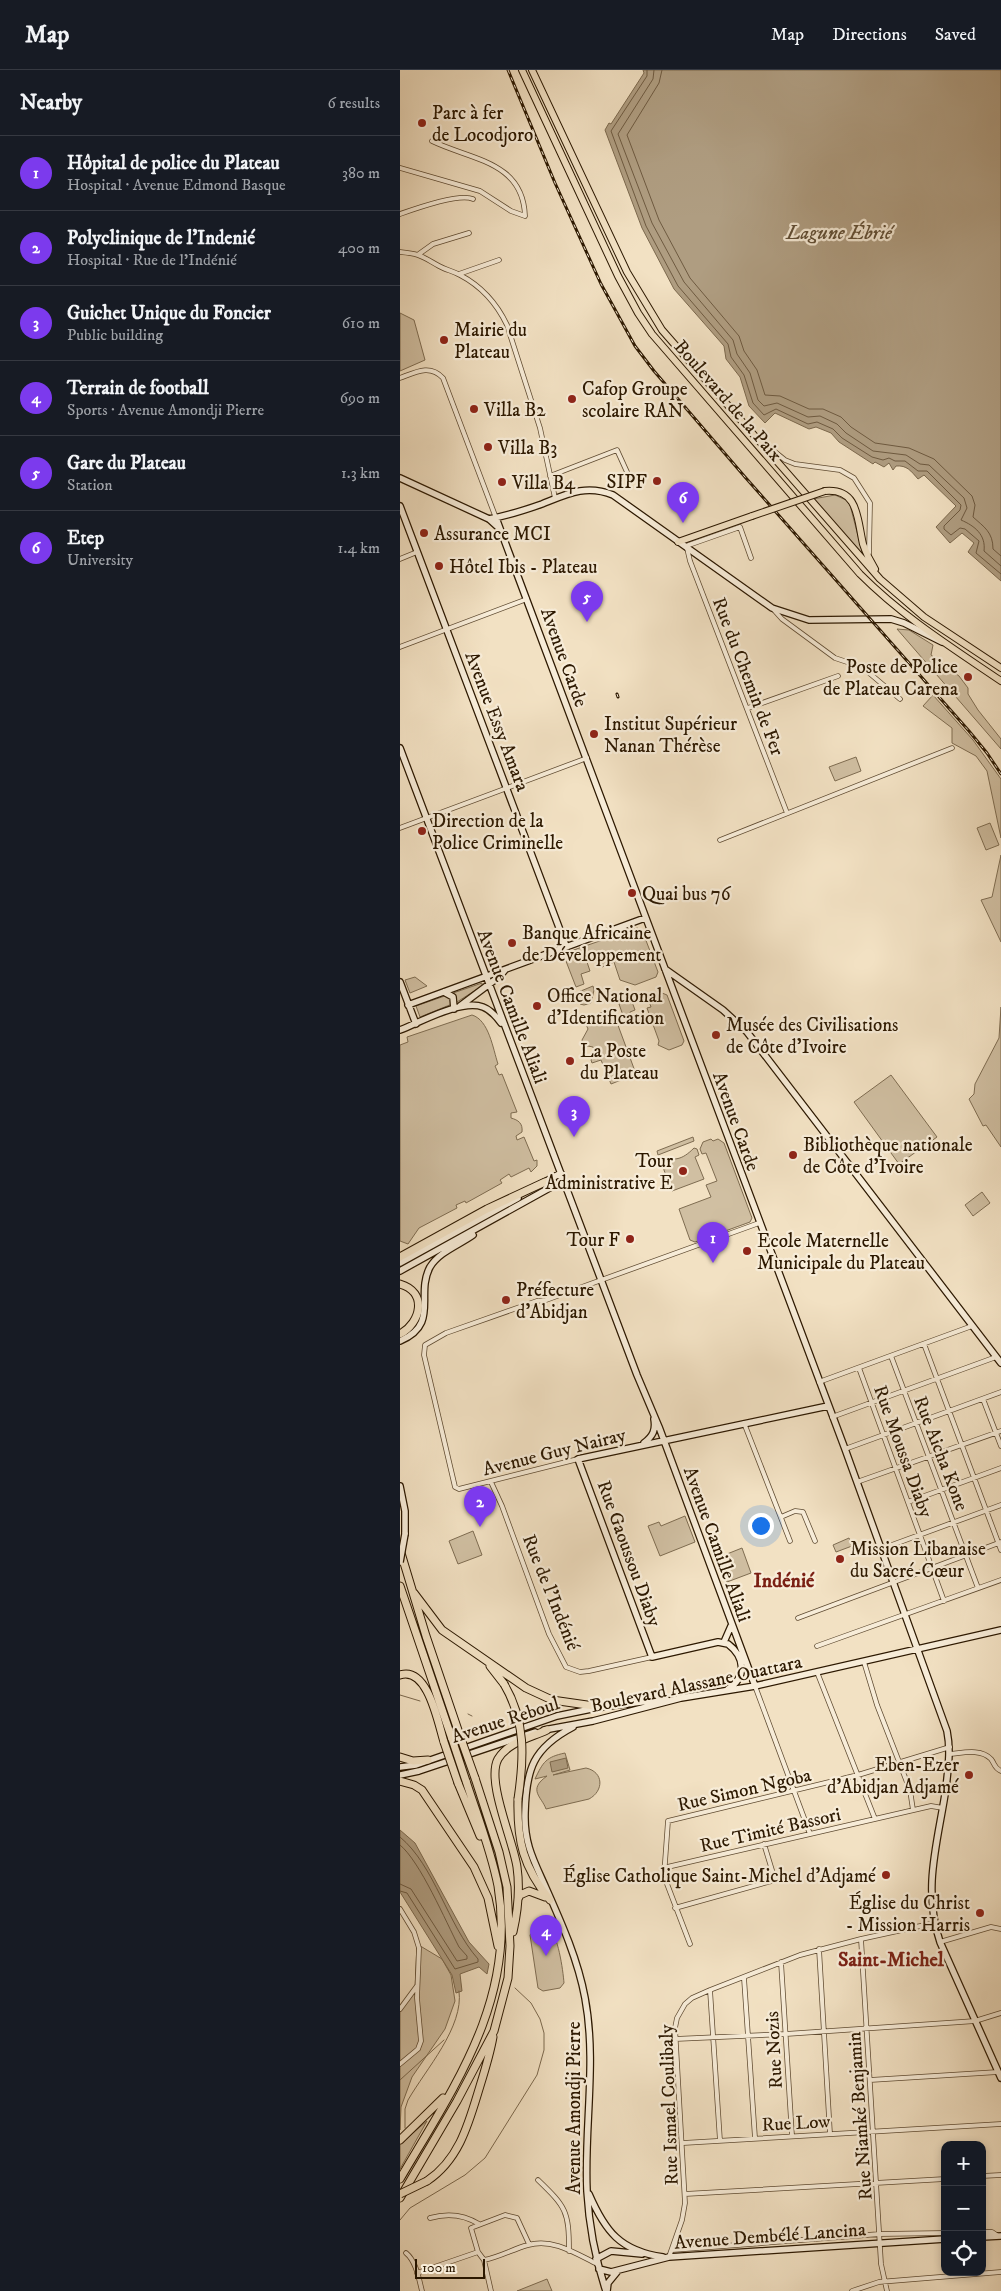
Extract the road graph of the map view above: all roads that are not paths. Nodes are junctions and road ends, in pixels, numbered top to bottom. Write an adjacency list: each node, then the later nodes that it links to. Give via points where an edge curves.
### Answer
1 (522, 70): 32 (main road, Boulevard de la Paix, via 618,276 652,334 860,574 903,614)
2 (532, 70): 13 (main road, Boulevard de la Paix, via 648,310 685,358)
3 (432, 141): 4 (street, via 500,168 518,188 525,216 480,191)
4 (400, 168)
5 (473, 200): 6 (street, via 458,198)
6 (400, 214)
7 (468, 234): 9 (street, via 432,244)
8 (400, 252): 9 (street)
9 (419, 254): 11 (street)
10 (499, 260): 11 (street)
11 (459, 274): 15 (street, via 493,302 507,325 540,428)
12 (400, 378): 19 (street, via 427,369 434,370 443,378)
13 (757, 439): 26 (street, via 790,462 840,470 854,478 870,502); 28 (main road, Boulevard de la Paix)
14 (627, 472): 15 (street, via 618,450)
15 (550, 476): 17 (street)
16 (400, 478): 20 (main road)
17 (555, 498): 19 (main road); 22 (main road, via 581,490 602,491 613,495)
18 (400, 506): 24 (main road, Avenue Essy Amara)
19 (496, 518): 20 (main road); 21 (main road, Avenue Carde)
20 (489, 519): 21 (main road)
21 (501, 529): 29 (main road, Avenue Carde)
22 (678, 542): 23 (main road); 26 (main road, bridge, via 825,490 836,491 851,500)
23 (686, 547): 25 (street, via 740,527); 30 (main road); 38 (street, Rue du Chemin de Fer)
24 (417, 552): 27 (street); 31 (main road, Avenue Essy Amara)
25 (751, 558)
26 (868, 558): 28 (main road)
27 (400, 559)
28 (880, 579): 34 (main road, Boulevard de la Paix, via 924,617)
29 (527, 599): 31 (street); 41 (main road, Avenue Carde)
30 (772, 608): 32 (main road, via 809,620 891,619); 37 (street, via 835,658 862,667)
31 (447, 630): 33 (street); 42 (main road, Avenue Essy Amara)
32 (944, 643): 36 (main road, Boulevard de la Paix)
33 (400, 647)
34 (1001, 668)
35 (838, 676): 38 (street)
36 (1001, 681)
37 (900, 699)
38 (748, 708): 43 (street, Rue du Chemin de Fer)
39 (400, 748): 44 (main road, Avenue Camille Aliali)
40 (952, 748): 43 (street)
41 (587, 758): 42 (street); 47 (main road, Avenue Carde)
42 (508, 788): 44 (street); 48 (main road, Avenue Essy Amara)
43 (787, 813): 46 (street)
44 (427, 819): 45 (street); 51 (main road, Avenue Camille Aliali)
45 (400, 828)
46 (720, 840)
47 (646, 918): 48 (main road); 50 (main road, Avenue Carde)
48 (566, 946): 49 (main road)
49 (506, 968): 51 (main road); 53 (main road)
50 (663, 968): 64 (main road, Avenue Carde); 70 (main road, via 723,1010 748,1032)
51 (485, 976): 53 (main road, Avenue Camille Aliali); 54 (main road)
52 (400, 982): 55 (main road)
53 (488, 984): 56 (main road); 59 (main road, Avenue Camille Aliali)
54 (444, 992): 55 (main road); 56 (main road, via 453,997)
55 (408, 1005): 57 (main road)
56 (456, 1008): 57 (main road); 59 (main road, via 472,1005 487,1008)
57 (416, 1024): 58 (main road)
58 (400, 1030)
59 (506, 1030): 60 (main road, Avenue Camille Aliali)
60 (561, 1173): 61 (main road, Avenue Camille Aliali); 62 (main road)
61 (564, 1181): 63 (main road); 68 (main road, Avenue Camille Aliali)
62 (545, 1182): 65 (highway, via 487,1209); 66 (main road)
63 (494, 1219): 67 (main road); 72 (main road, via 432,1265 426,1279 425,1310 420,1326)
64 (759, 1223): 68 (street); 79 (main road, Avenue Carde)
65 (400, 1257)
66 (400, 1263)
67 (400, 1271)
68 (601, 1280): 86 (main road, Avenue Camille Aliali); 103 (street, Avenue Guy Nairay, via 446,1333 425,1345 424,1355 455,1487)
69 (400, 1284): 71 (highway, via 412,1291 418,1307 412,1326)
70 (972, 1326): 73 (street); 75 (main road)
71 (400, 1334)
72 (400, 1341)
73 (924, 1344): 74 (street); 78 (street)
74 (891, 1356): 77 (street); 80 (street, Rue Aicha Kone)
75 (996, 1357): 76 (main road); 78 (street)
76 (1001, 1363)
77 (859, 1368): 79 (street); 83 (street, Rue Moussa Diaby)
78 (938, 1379): 80 (street); 85 (street)
79 (819, 1382): 84 (main road, Avenue Carde)
80 (904, 1392): 83 (street); 89 (street, Rue Aicha Kone)
81 (1001, 1392): 82 (street)
82 (983, 1398): 85 (street); 91 (street)
83 (872, 1403): 87 (street); 92 (street, Rue Moussa Diaby)
84 (828, 1406): 87 (main road, Avenue Carde); 88 (main road, Avenue Guy Nairay)
85 (949, 1411): 89 (street); 95 (street)
86 (653, 1414): 93 (main road, Avenue Camille Aliali); 94 (main road, Avenue Camille Aliali, via 654,1431)
87 (832, 1417): 97 (main road, Avenue Carde)
88 (744, 1423): 93 (main road, Avenue Guy Nairay); 110 (street)
89 (916, 1424): 92 (street); 98 (street, Rue Aicha Kone)
90 (1001, 1431): 91 (street)
91 (996, 1432): 95 (street); 96 (street)
92 (884, 1436): 97 (street); 101 (street, Rue Moussa Diaby)
93 (664, 1440): 94 (main road, Avenue Guy Nairay); 130 (main road, Avenue Camille Aliali)
94 (643, 1444): 99 (main road, Avenue Guy Nairay)
95 (963, 1444): 98 (street); 102 (street)
96 (1001, 1446)
97 (845, 1449): 104 (main road, Avenue Carde)
98 (928, 1457): 101 (street); 106 (street, Rue Aicha Kone)
99 (578, 1459): 103 (street, Avenue Guy Nairay); 136 (main road, Rue Gaoussou Diaby)
100 (1001, 1468): 102 (street)
101 (896, 1469): 104 (street); 107 (street, Rue Moussa Diaby)
102 (974, 1478): 106 (street); 109 (street)
103 (491, 1482): 136 (street, Rue de l'Indénié, via 549,1634 566,1667 580,1672 589,1671)
104 (857, 1482): 116 (main road, Avenue Carde)
105 (400, 1486): 120 (main road, bridge, via 405,1511)
106 (942, 1490): 107 (street); 111 (street, Rue Aicha Kone)
107 (908, 1502): 112 (street, Rue Moussa Diaby)
108 (1001, 1505): 109 (street)
109 (986, 1510): 111 (street); 115 (street)
110 (780, 1517): 113 (street); 114 (street, via 795,1511 803,1512)
111 (954, 1522): 112 (street); 119 (street, Rue Aicha Kone)
112 (920, 1534): 116 (street); 121 (street, Rue Moussa Diaby)
113 (790, 1541)
114 (815, 1541)
115 (1000, 1543): 118 (street); 119 (street)
116 (881, 1549): 123 (main road, Avenue Carde)
117 (400, 1550): 126 (highway)
118 (1001, 1550)
119 (965, 1556): 121 (street); 125 (street, Rue Aicha Kone)
120 (400, 1562)
121 (932, 1568): 123 (street); 127 (street, Rue Moussa Diaby)
122 (1001, 1580): 125 (street)
123 (894, 1582): 128 (main road, Avenue Carde); 129 (street)
124 (400, 1586): 156 (highway, bridge, via 452,1739)
125 (978, 1588): 127 (street)
126 (414, 1593): 135 (highway, via 442,1630); 173 (highway, bridge, via 504,1871)
127 (944, 1601): 128 (street)
128 (906, 1615): 133 (street); 134 (main road, Avenue Carde)
129 (798, 1618)
130 (732, 1625): 132 (main road); 140 (main road, Avenue Camille Aliali)
131 (1001, 1630): 134 (main road, Boulevard Alassane Ouattara)
132 (724, 1642): 136 (main road, Rue de l'Indénié); 141 (main road, via 731,1646 741,1665 740,1678)
133 (817, 1646)
134 (919, 1650): 137 (main road, Boulevard Alassane Ouattara); 146 (main road, Avenue Carde)
135 (477, 1654): 143 (highway, via 538,1695 565,1703); 165 (highway, bridge, via 504,1684 517,1709 523,1740 518,1799 523,1852 534,1878)
136 (652, 1657)
137 (864, 1662): 138 (main road, Boulevard Alassane Ouattara); 150 (street)
138 (818, 1672): 140 (main road, Boulevard Alassane Ouattara); 154 (street)
139 (400, 1675): 156 (highway, bridge, via 412,1675 425,1685 444,1742)
140 (754, 1686): 141 (main road, Boulevard Alassane Ouattara); 157 (street)
141 (724, 1691): 142 (main road, Boulevard Alassane Ouattara)
142 (681, 1698): 143 (main road, Avenue Reboul); 144 (main road, Boulevard Alassane Ouattara)
143 (601, 1707): 149 (main road, Avenue Reboul, via 557,1716)
144 (579, 1723): 145 (main road, Boulevard Alassane Ouattara); 165 (main road, Avenue Amondji Pierre, via 545,1744 533,1764 528,1781 525,1836 534,1866)
145 (547, 1730): 153 (main road, Boulevard Alassane Ouattara); 164 (highway, via 512,1745 498,1759 495,1768 494,1784 517,1865)
146 (950, 1747): 147 (main road, Avenue Carde); 150 (street, Rue Simon Ngoba)
147 (950, 1754): 152 (street, via 985,1754); 158 (main road, Avenue Carde)
148 (400, 1757): 149 (highway, via 413,1761)
149 (428, 1760): 151 (main road, Avenue Reboul)
150 (900, 1764): 154 (street, Rue Simon Ngoba); 159 (street, via 910,1790)
151 (400, 1767)
152 (1001, 1771)
153 (400, 1775)
154 (858, 1775): 157 (street, Rue Simon Ngoba); 160 (street)
155 (400, 1781): 175 (highway, via 414,1784 427,1795 474,1867 488,1898)
156 (462, 1782): 175 (highway, via 490,1856 500,1905)
157 (795, 1791): 161 (street); 163 (street, Rue Simon Ngoba, via 668,1821)
158 (943, 1808): 159 (street, Rue Timité Bassori, via 931,1806); 168 (main road, Avenue Carde, via 931,1884)
159 (913, 1810): 160 (street, Rue Timité Bassori)
160 (875, 1819): 161 (street, Rue Timité Bassori)
161 (810, 1834): 162 (street, Rue Timité Bassori)
162 (764, 1844): 163 (street, Rue Timité Bassori); 166 (street, via 775,1880)
163 (663, 1868): 166 (street, Rue Simon Ngoba)
164 (518, 1899): 165 (highway, via 529,1891); 173 (highway)
165 (550, 1900): 208 (main road, Avenue Amondji Pierre, via 576,1961 589,2020)
166 (676, 1908): 172 (street, Rue Simon Ngoba)
167 (400, 1909): 178 (street, via 418,1939)
168 (934, 1923): 170 (street, Rue Ismael Coulibaly); 171 (main road, Avenue Carde)
169 (1001, 1929): 171 (street, via 990,1927)
170 (861, 1939): 174 (street, Rue Ismael Coulibaly); 183 (street, Rue Niamké Benjamin)
171 (940, 1942): 182 (main road, Avenue Carde)
172 (690, 1944)
173 (510, 1946): 184 (highway, via 508,1978)
174 (819, 1950): 176 (street, Rue Ismael Coulibaly); 185 (street)
175 (500, 1958): 193 (highway, via 494,1995 484,2026)
176 (781, 1962): 177 (street, Rue Ismael Coulibaly); 186 (street, Rue Nozis)
177 (744, 1978): 179 (street, Rue Ismael Coulibaly); 187 (street)
178 (417, 1986): 180 (street); 190 (street, via 421,2041 418,2049)
179 (710, 1990): 188 (street); 189 (street, Rue Ismael Coulibaly, via 692,1998 680,2011 675,2028)
180 (400, 2009)
181 (1001, 2013): 182 (street)
182 (975, 2021): 183 (street); 191 (main road, Avenue Carde)
183 (867, 2029): 185 (street); 192 (street, Rue Niamké Benjamin)
184 (494, 2030): 210 (highway, via 466,2085); 210 (highway, bridge, via 463,2138 448,2163 427,2181)
185 (824, 2032): 186 (street); 196 (street)
186 (786, 2034): 187 (street); 197 (street, Rue Nozis)
187 (749, 2035): 188 (street); 198 (street)
188 (714, 2037): 189 (street); 200 (street)
189 (676, 2039): 201 (street, Rue Ismael Coulibaly)
190 (400, 2064)
191 (1000, 2075): 192 (street)
192 (870, 2080): 195 (street, Rue Niamké Benjamin)
193 (451, 2089): 199 (highway); 204 (highway)
194 (1001, 2124): 195 (street, Rue Low)
195 (874, 2132): 196 (street, Rue Low); 207 (street, Rue Niamké Benjamin)
196 (830, 2134): 197 (street, Rue Low)
197 (792, 2136): 198 (street, Rue Low)
198 (755, 2138): 200 (street, Rue Low)
199 (400, 2140)
200 (720, 2141): 201 (street, Rue Low)
201 (683, 2143): 209 (street, Rue Ismael Coulibaly)
202 (1001, 2175): 203 (street)
203 (986, 2176)
204 (400, 2179)
205 (941, 2179): 207 (street)
206 (538, 2180): 222 (street, via 564,2207)
207 (878, 2183): 209 (street); 215 (street, Rue Niamké Benjamin)
208 (587, 2190): 225 (main road, via 608,2230); 228 (main road, Avenue Amondji Pierre)
209 (685, 2194): 221 (street, Rue Ismael Coulibaly, via 684,2212)
210 (400, 2196)
211 (430, 2218): 212 (street, via 450,2214)
212 (479, 2224): 220 (street, via 511,2215 521,2223); 223 (street, via 472,2228)
213 (986, 2232): 216 (street)
214 (941, 2233): 215 (street)
215 (880, 2234): 219 (street, Rue Niamké Benjamin); 221 (street)
216 (1000, 2236): 217 (main road)
217 (986, 2237)
218 (941, 2239): 219 (main road, Avenue Dembélé Lancina)
219 (880, 2242): 226 (main road, Avenue Dembélé Lancina); 232 (street, Rue Niamké Benjamin)
220 (529, 2244): 222 (street, via 552,2243); 227 (street)
221 (672, 2250): 226 (street, Rue Ismael Coulibaly)
222 (570, 2251): 228 (street)
223 (478, 2252): 227 (street); 231 (street)
224 (406, 2254): 231 (street)
225 (647, 2254): 226 (main road, Avenue Dembélé Lancina); 228 (main road, Avenue Dembélé Lancina, via 611,2250)
226 (669, 2257): 229 (main road, Avenue Dembélé Lancina)
227 (484, 2260): 234 (street)
228 (597, 2264): 229 (main road, Avenue Dembélé Lancina, via 611,2272); 235 (main road, Avenue Amondji Pierre)
229 (621, 2269): 235 (main road, via 611,2278)
230 (1001, 2272): 232 (street)
231 (417, 2273): 233 (street)
232 (884, 2282): 236 (street); 237 (street, Rue Niamké Benjamin)
233 (422, 2291)
234 (492, 2291)
235 (607, 2291)
236 (852, 2291)
237 (887, 2291)

